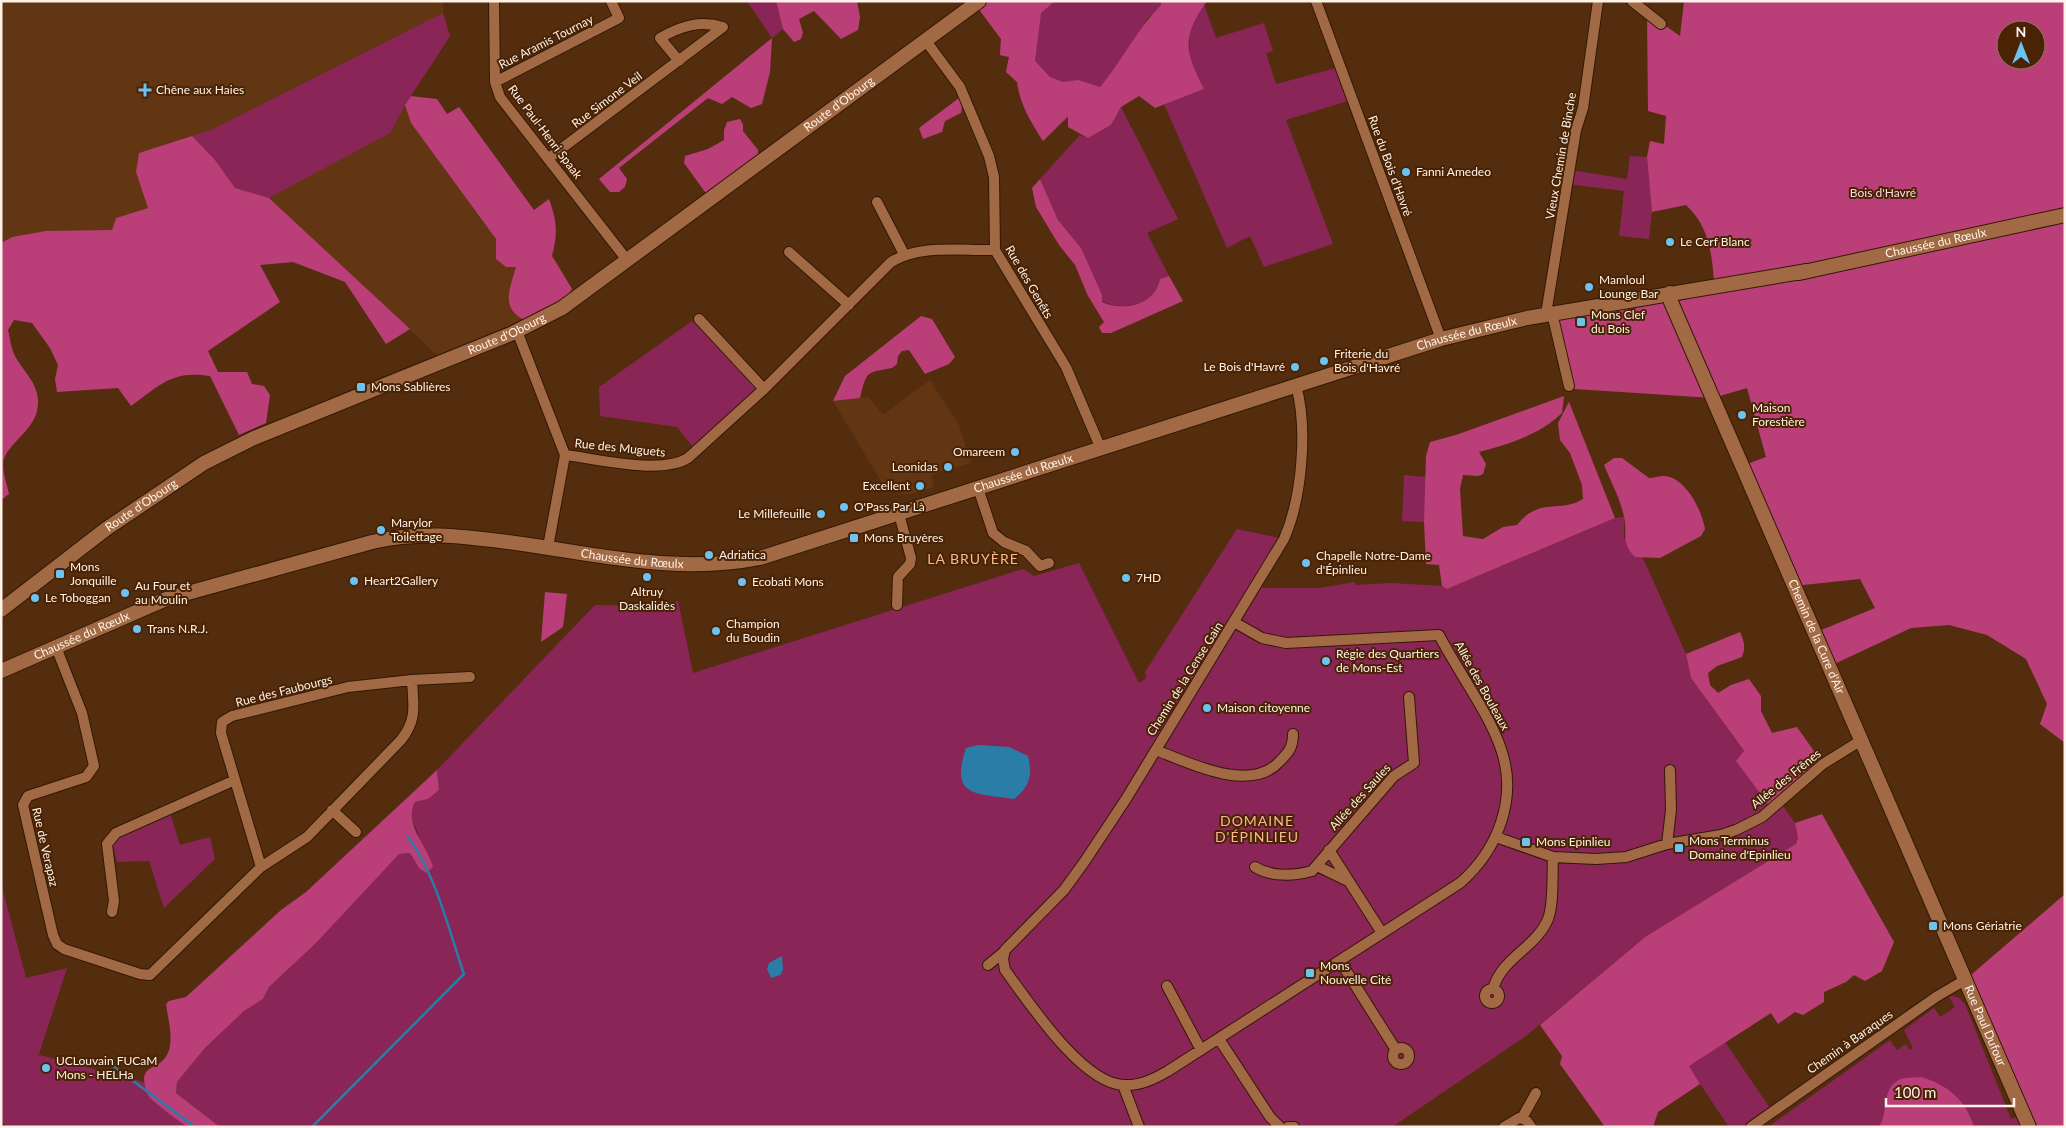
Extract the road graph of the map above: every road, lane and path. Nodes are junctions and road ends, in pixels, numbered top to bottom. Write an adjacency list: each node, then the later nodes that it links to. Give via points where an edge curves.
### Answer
1 (494, 1): 10 (street, Rue Paul-Henri Spaak)
2 (611, 1): 10 (street, Rue Aramis Tournay, via 619,18)
3 (979, 1): 8 (main road, Route d'Obourg)
4 (1316, 1): 24 (street, Rue du Bois d'Havré)
5 (1598, 1): 21 (street, Vieux Chemin de Binche)
6 (1632, 1): 7 (street)
7 (1661, 24)
8 (926, 41): 14 (street, Rue des Genêts, via 960,87 989,156 994,176); 17 (main road, Route d'Obourg)
9 (680, 62): 9 (street, Rue Simone Veil, via 687,56 724,27 698,23 660,38); 11 (street, Rue Simone Veil)
10 (495, 82): 11 (street, Rue Paul-Henri Spaak, via 500,97)
11 (549, 158): 17 (street, Rue Paul-Henri Spaak)
12 (878, 202): 16 (street)
13 (2065, 215): 18 (main road, Chaussée du Rœulx)
14 (995, 250): 16 (street, Rue des Muguets); 28 (street, Rue des Genêts, via 1066,367)
15 (789, 252): 20 (street)
16 (904, 254): 20 (street, Rue des Muguets, via 891,262)
17 (627, 260): 23 (main road, Route d'Obourg, via 562,308)
18 (1807, 271): 19 (main road, Chaussée du Rœulx); 19 (main road, Chaussée du Rœulx, via 1715,292)
19 (1671, 298): 21 (main road, Chaussée du Rœulx, via 1622,309); 43 (main road, Chemin de la Cure d'Air)
20 (849, 305): 27 (street, Rue des Muguets)
21 (1549, 314): 24 (main road, Chaussée du Rœulx); 26 (street)
22 (699, 319): 27 (street)
23 (517, 331): 29 (street); 35 (main road, Route d'Obourg, via 254,438 204,463 106,529)
24 (1441, 339): 25 (main road, Chaussée du Rœulx)
25 (1296, 385): 28 (main road, Chaussée du Rœulx); 36 (street, Chemin de la Cense Gain, via 1302,438 1296,504 1284,538)
26 (1569, 386)
27 (764, 389): 29 (street, Rue des Muguets, via 678,464 656,467)
28 (1100, 449): 30 (main road, Chaussée du Rœulx)
29 (565, 455): 32 (street)
30 (978, 488): 31 (main road, Chaussée du Rœulx); 33 (street, via 990,528 996,536 1026,551 1040,566)
31 (899, 514): 32 (main road, Chaussée du Rœulx, via 760,558 714,565 666,564); 34 (street, via 911,558 910,564 898,577)
32 (548, 547): 37 (main road, Chaussée du Rœulx, via 448,534 386,539 166,599)
33 (1050, 563)
34 (897, 604)
35 (1, 610)
36 (1234, 622): 44 (street, Chemin de la Cense Gain); 49 (street, Allée des Bouleaux, via 1262,638 1286,643 1439,635 1501,750 1507,793)
37 (56, 647): 38 (main road, Chaussée du Rœulx); 54 (street, Rue de Verapaz, via 82,713 94,766 86,777 28,796 23,805 57,944 64,950 150,975)
38 (1, 671)
39 (470, 677): 40 (street, Rue des Faubourgs)
40 (412, 680): 46 (street, Rue des Faubourgs, via 348,687 232,716 222,722 221,732); 47 (street, via 414,716 408,731)
41 (1409, 697): 51 (street, Allée des Saules, via 1414,763 1394,776)
42 (1293, 734): 44 (street, via 1291,749 1277,765 1257,774 1214,772)
43 (1860, 741): 50 (street, Allée des Frênes, via 1823,764 1750,824 1721,835); 62 (main road, Chemin de la Cure d'Air)
44 (1156, 750): 59 (street, Chemin de la Cense Gain, via 1075,876)
45 (1670, 770): 50 (street, via 1671,810)
46 (235, 780): 54 (street, Rue des Faubourgs); 57 (street, via 111,838 107,844 114,901)
47 (332, 810): 48 (street); 54 (street, via 307,837)
48 (356, 832)
49 (1496, 837): 52 (street, Allée des Frênes); 58 (street, Allée des Bouleaux, via 1479,864 1460,883)
50 (1667, 844): 52 (street, Allée des Frênes, via 1617,858)
51 (1326, 853): 53 (street); 56 (street)
52 (1553, 857): 64 (street, via 1548,920 1501,970)
53 (1317, 866): 55 (street, via 1312,871 1270,874); 56 (street)
54 (261, 867)
55 (1255, 867)
56 (1347, 881): 58 (street)
57 (112, 912)
58 (1382, 933): 60 (street, Allée des Bouleaux)
59 (1005, 950): 61 (street, Chemin de la Cense Gain); 68 (street, via 1005,970 1048,1029 1091,1071)
60 (1340, 961): 65 (street, Allée des Bouleaux); 67 (street)
61 (988, 965)
62 (1965, 980): 77 (street, Chemin à Baraques); 78 (main road, Rue Paul Dufour)
63 (1167, 986): 66 (street)
64 (1493, 989)
65 (1219, 1039): 66 (street, Allée des Bouleaux); 72 (street, via 1270,1118)
66 (1201, 1050): 68 (street, Allée des Bouleaux, via 1152,1080)
67 (1396, 1050)
68 (1123, 1085): 71 (street)
69 (1536, 1093): 70 (street)
70 (1522, 1118): 75 (street); 76 (street)
71 (1139, 1127)
72 (1280, 1127)
73 (1288, 1127): 74 (street)
74 (1294, 1127)
75 (1504, 1127)
76 (1531, 1127)
77 (1751, 1127)
78 (2029, 1127)

